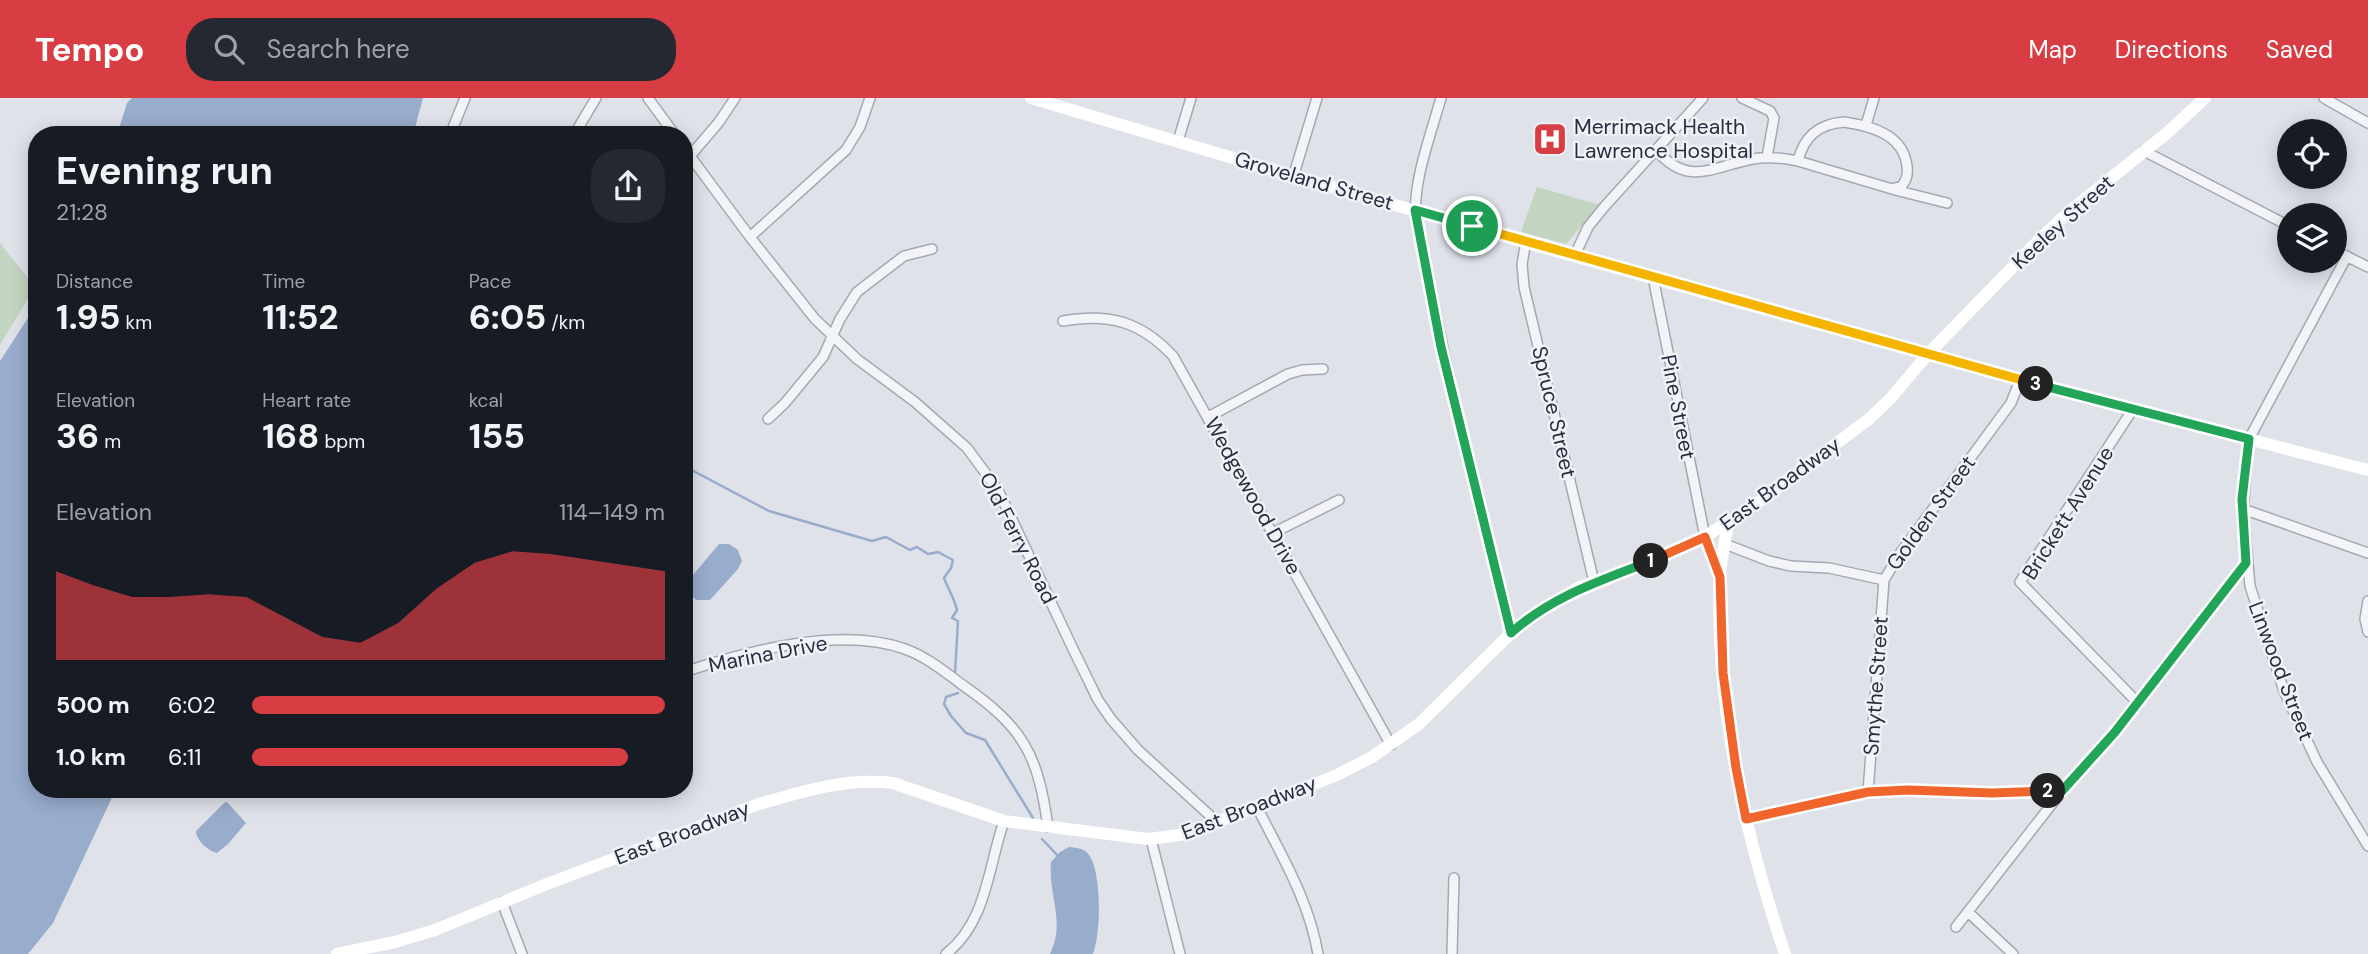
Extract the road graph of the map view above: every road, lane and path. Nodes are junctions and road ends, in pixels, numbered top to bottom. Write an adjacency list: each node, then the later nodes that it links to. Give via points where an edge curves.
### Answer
1 (465, 98): 19 (street)
2 (596, 98): 20 (street)
3 (648, 98): 21 (street)
4 (736, 98): 25 (street)
5 (870, 98): 34 (street, via 846,150)
6 (1031, 98): 15 (street, Groveland Street)
7 (1191, 98): 22 (street)
8 (1317, 98): 29 (street)
9 (1441, 98): 32 (street)
10 (1703, 98): 23 (street)
11 (1742, 98): 26 (street, via 1773,114)
12 (1874, 98): 18 (street)
13 (2205, 98): 16 (street, Keeley Street)
14 (2324, 98): 17 (street)
15 (1066, 103): 22 (street, Groveland Street)
16 (2192, 103): 24 (street, Keeley Street)
17 (2368, 123)
18 (1866, 125): 28 (street, via 1844,122 1819,128 1804,142); 30 (street, via 1892,137 1905,153 1908,177 1902,186)
19 (454, 126)
20 (579, 126)
21 (668, 126)
22 (1178, 141): 29 (street, Groveland Street)
23 (1656, 150): 26 (street, via 1675,168 1696,172); 37 (street, via 1588,227)
24 (2144, 151): 33 (street); 44 (street, Keeley Street, via 2041,238)
25 (693, 152)
26 (1767, 157): 28 (street)
27 (693, 160): 34 (street, Old Ferry Road)
28 (1797, 161): 30 (street)
29 (1294, 174): 32 (street, Groveland Street)
30 (1892, 189): 31 (street)
31 (1947, 203)
32 (1415, 210): 35 (street, Groveland Street); 65 (street, via 1444,360)
33 (2277, 220)
34 (750, 237): 43 (street, Old Ferry Road)
35 (1525, 241): 37 (street, Groveland Street); 62 (street, Spruce Street, via 1524,287)
36 (932, 249): 43 (street, via 904,256 857,292)
37 (1576, 255): 41 (street, Groveland Street)
38 (2347, 256): 39 (street)
39 (2368, 267)
40 (2338, 273): 50 (street)
41 (1653, 277): 44 (street, Groveland Street); 56 (street, Pine Street)
42 (1063, 321): 48 (street, Wedgewood Drive, via 1089,318 1136,326 1162,344 1181,367)
43 (833, 336): 49 (street, via 823,357); 74 (street, Old Ferry Road, via 967,448 998,490 1104,709 1138,750)
44 (1928, 354): 46 (street, Groveland Street); 54 (street, East Broadway, via 1869,419)
45 (1323, 369): 48 (street, via 1288,374)
46 (2020, 380): 47 (street, Groveland Street); 61 (street, Golden Street, via 2011,403)
47 (2133, 409): 50 (street, Groveland Street); 67 (street, Brickett Avenue, via 2020,582)
48 (1208, 417): 55 (street, Wedgewood Drive)
49 (768, 419)
50 (2249, 439): 51 (street, Groveland Street); 53 (street, Linwood Street)
51 (2368, 470)
52 (1339, 500): 55 (street)
53 (2243, 509): 58 (street); 59 (street, Linwood Street)
54 (1728, 522): 56 (street, East Broadway); 57 (street)
55 (1273, 533): 68 (street, Wedgewood Drive)
56 (1705, 537): 60 (street); 62 (street, East Broadway)
57 (1725, 544): 60 (street); 61 (street, Golden Street, via 1791,566 1829,568)
58 (2368, 553)
59 (2246, 563): 67 (street); 77 (street, Linwood Street, via 2262,629 2300,730)
60 (1720, 577): 72 (street, via 1723,673)
61 (1884, 580): 70 (street, Smythe Street)
62 (1594, 582): 65 (street, East Broadway, via 1538,611)
63 (2368, 601): 64 (street)
64 (2368, 632)
65 (1511, 633): 68 (street, East Broadway, via 1419,724)
66 (693, 670): 75 (street, Marina Drive, via 810,642 881,643 915,653 984,699 1013,726 1034,766)
67 (2138, 702): 69 (street)
68 (1391, 744): 71 (street, East Broadway, via 1337,775)
69 (2062, 791): 70 (street); 80 (street)
70 (1868, 792): 72 (street)
71 (1257, 807): 74 (street, East Broadway); 86 (street, via 1305,903)
72 (1746, 819): 88 (street)
73 (1004, 821): 75 (street, East Broadway); 79 (street, East Broadway, via 893,783 846,783 756,805); 84 (street, via 977,915 965,936)
74 (1217, 822): 76 (street, East Broadway, via 1187,834)
75 (1048, 827): 76 (street, East Broadway)
76 (1152, 839): 85 (street)
77 (2368, 846)
78 (1454, 877): 87 (street)
79 (502, 902): 82 (street, East Broadway, via 422,934); 83 (street)
80 (1968, 912): 81 (street); 89 (street)
81 (1956, 927)
82 (337, 954)
83 (522, 954)
84 (946, 954)
85 (1180, 954)
86 (1318, 954)
87 (1452, 954)
88 (1785, 954)
89 (2013, 954)

